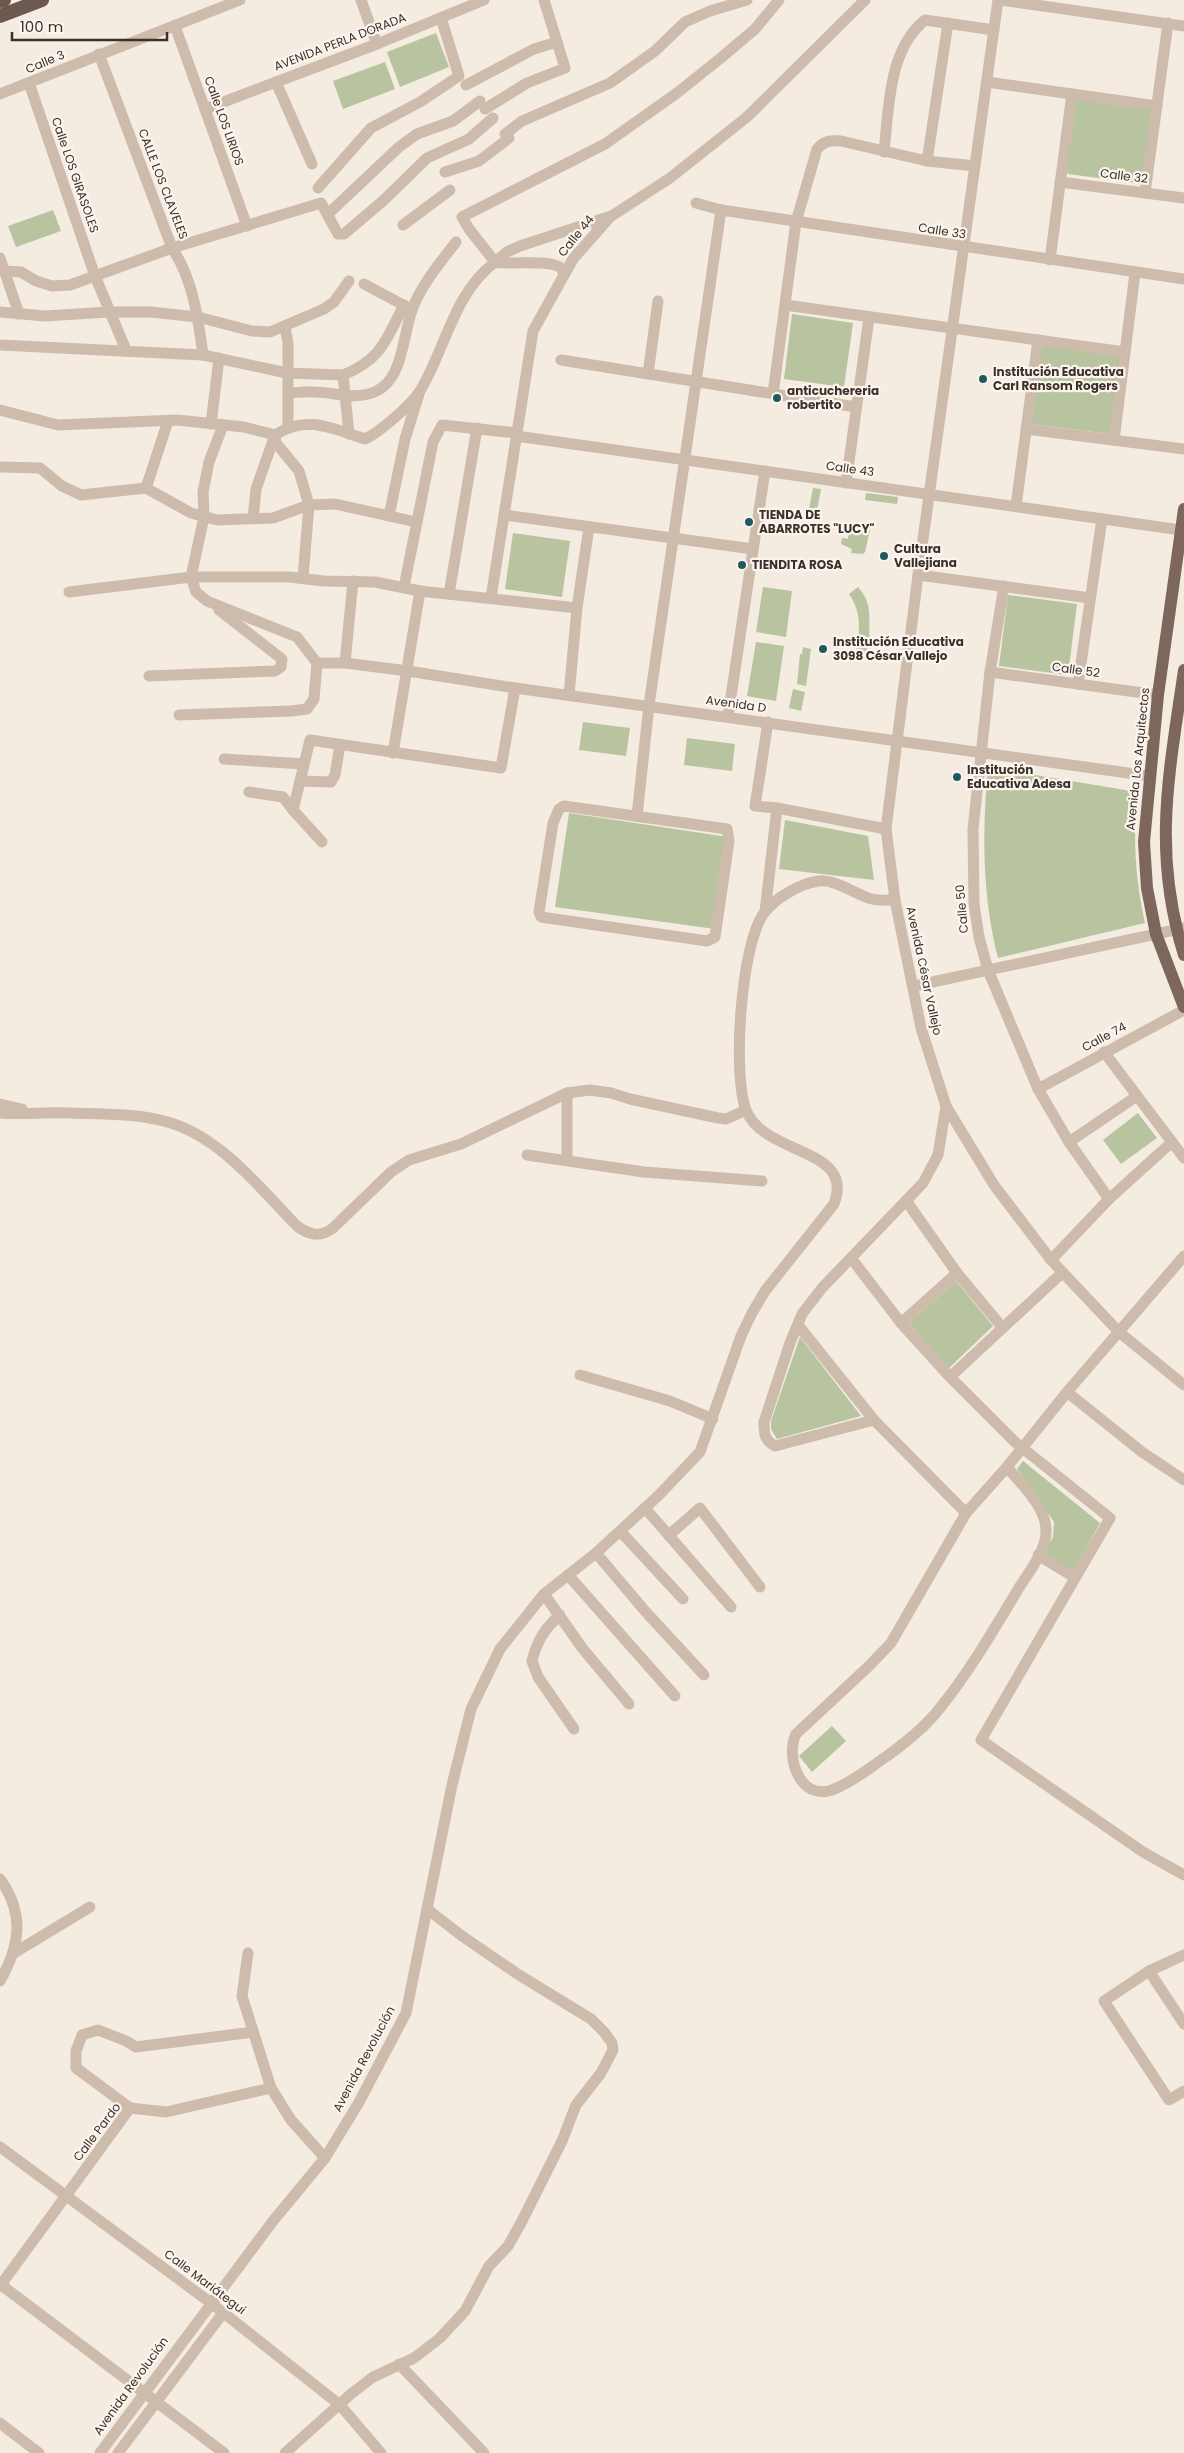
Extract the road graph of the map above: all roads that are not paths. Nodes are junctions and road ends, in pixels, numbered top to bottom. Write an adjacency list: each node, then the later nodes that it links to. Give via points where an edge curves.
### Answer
1 (4, 0): 11 (highway)
2 (42, 0): 13 (highway)
3 (240, 0): 17 (street, Calle 3)
4 (361, 0): 21 (street)
5 (484, 0): 14 (street, AVENIDA PERLA DORADA)
6 (544, 0): 20 (street)
7 (747, 0): 36 (street, via 686,22 655,51 610,83 522,121 479,161)
8 (779, 0): 54 (street, via 755,29 728,52 677,93 604,144 462,218)
9 (865, 0): 45 (street, Calle 44, via 747,117 670,178)
10 (999, 0): 12 (street); 19 (street, Avenida César Vallejo)
11 (0, 1)
12 (1083, 6): 16 (street)
13 (0, 16)
14 (441, 18): 21 (street, AVENIDA PERLA DORADA); 38 (street, via 460,76 371,128)
15 (948, 22): 19 (street); 32 (street, via 926,20 906,42 890,96); 33 (street)
16 (1168, 23): 18 (street); 29 (street)
17 (175, 26): 22 (street, Calle 3); 30 (street, Calle LOS LIRIOS)
18 (1184, 26)
19 (994, 30): 24 (street, Avenida César Vallejo)
20 (557, 42): 26 (street, via 534,49); 44 (street, via 566,68 527,83 453,121 417,134)
21 (376, 44): 23 (street, AVENIDA PERLA DORADA)
22 (99, 54): 25 (street, Calle 3); 50 (street, CALLE LOS CLAVELES)
23 (276, 82): 30 (street, AVENIDA PERLA DORADA); 34 (street)
24 (987, 82): 28 (street); 35 (street, Avenida César Vallejo)
25 (29, 83): 27 (street, Calle 3); 58 (street, Calle LOS GIRASOLES)
26 (466, 85)
27 (0, 94)
28 (1072, 94): 29 (street); 37 (street)
29 (1157, 106): 40 (street)
30 (205, 109): 47 (street, Calle LOS LIRIOS)
31 (493, 118): 44 (street, via 469,138 427,158 344,234 338,234)
32 (884, 152): 33 (street); 46 (street, via 841,141 822,144 817,149)
33 (927, 161): 35 (street)
34 (312, 164)
35 (975, 166): 51 (street, Avenida César Vallejo)
36 (445, 172)
37 (1060, 182): 40 (street, Calle 32); 53 (street)
38 (318, 188)
39 (450, 190): 48 (street)
40 (1145, 193): 41 (street, Calle 32)
41 (1184, 198)
42 (696, 203): 43 (street, Calle 33)
43 (721, 210): 46 (street, Calle 33); 82 (street)
44 (328, 214): 47 (street, via 321,203)
45 (610, 217): 54 (street, via 520,246); 57 (street, Calle 44)
46 (796, 222): 51 (street, Calle 33); 63 (street)
47 (247, 226): 50 (street)
48 (403, 226)
49 (456, 242): 64 (street)
50 (172, 248): 58 (street); 68 (street, CALLE LOS CLAVELES, via 179,258)
51 (964, 248): 53 (street, Calle 33); 71 (street, Avenida César Vallejo)
52 (0, 258): 55 (street)
53 (1050, 260): 56 (street, Calle 33)
54 (495, 262): 57 (street, via 550,262 562,268); 83 (street, via 480,273 471,286)
55 (4, 271): 58 (street, via 21,272 52,286 70,285); 67 (street)
56 (1135, 273): 59 (street, Calle 33); 75 (street)
57 (564, 274): 96 (street, Calle 44, via 533,331)
58 (95, 276): 66 (street, Calle LOS GIRASOLES)
59 (1184, 279)
60 (349, 281): 70 (street, via 334,302)
61 (364, 284): 64 (street)
62 (658, 302): 80 (street)
63 (785, 305): 69 (street); 85 (street)
64 (408, 307): 81 (street, via 378,355 361,368); 86 (street, via 405,347 393,374 382,387 369,394)
65 (0, 312): 67 (street)
66 (109, 312): 67 (street, via 45,316); 68 (street, via 151,312); 74 (street, Calle LOS GIRASOLES)
67 (19, 314)
68 (198, 318): 70 (street, via 252,331 270,332); 76 (street, CALLE LOS CLAVELES)
69 (869, 318): 71 (street); 87 (street)
70 (286, 327): 79 (street)
71 (953, 329): 72 (street); 105 (street, Avenida César Vallejo)
72 (1038, 340): 75 (street); 94 (street)
73 (0, 345): 74 (street)
74 (126, 350): 76 (street)
75 (1125, 352): 98 (street)
76 (203, 355): 77 (street)
77 (219, 358): 79 (street); 90 (street)
78 (561, 360): 80 (street)
79 (287, 373): 81 (street); 84 (street)
80 (648, 374): 82 (street)
81 (343, 375): 86 (street)
82 (696, 381): 85 (street); 100 (street)
83 (419, 392): 95 (street, via 378,433 365,439); 111 (street, via 405,439)
84 (288, 393): 86 (street, via 315,392); 92 (street)
85 (773, 394): 87 (street)
86 (345, 397): 95 (street)
87 (856, 407): 103 (street)
88 (0, 410): 89 (street, via 58,425)
89 (168, 421): 90 (street); 104 (street)
90 (210, 424): 91 (street)
91 (223, 425): 97 (street); 110 (street, via 202,492)
92 (288, 426): 95 (street, via 316,424); 97 (street)
93 (477, 428): 96 (street, Calle 43); 114 (street, Calle 43, via 442,425 433,442); 127 (street)
94 (1026, 429): 98 (street); 107 (street)
95 (349, 434)
96 (516, 434): 100 (street, Calle 43); 109 (street, Calle 44)
97 (276, 435): 106 (street, via 276,443 298,471); 112 (street, via 256,489)
98 (1114, 440): 99 (street)
99 (1184, 449)
100 (685, 460): 102 (street, Calle 43); 117 (street)
101 (0, 467): 104 (street, via 40,468 62,486 81,495)
102 (765, 471): 103 (street, Calle 43); 118 (street)
103 (846, 482): 105 (street, Calle 43)
104 (146, 488): 110 (street)
105 (930, 494): 107 (street, Calle 43); 119 (street, Avenida César Vallejo)
106 (309, 505): 111 (street, via 335,504); 112 (street, via 273,518); 121 (street)
107 (1016, 506): 113 (street, Calle 43)
108 (1184, 509): 116 (main road, Avenida Los Arquitectos)
109 (504, 515): 115 (street); 128 (street, Calle 44)
110 (204, 516): 112 (street, via 217,520); 120 (street)
111 (389, 516): 114 (street)
112 (253, 519)
113 (1102, 519): 116 (street, Calle 43); 129 (street)
114 (416, 522): 124 (street)
115 (589, 527): 117 (street); 131 (street)
116 (1181, 530): 141 (main road, Avenida Los Arquitectos)
117 (673, 538): 118 (street); 142 (street)
118 (753, 549): 144 (street)
119 (918, 575): 123 (street); 146 (street, Avenida César Vallejo)
120 (191, 577): 121 (street); 126 (street); 130 (street, via 196,592)
121 (303, 577): 122 (street)
122 (353, 581): 124 (street); 133 (street)
123 (1004, 586): 129 (street); 136 (street, Calle 50)
124 (404, 587): 125 (street)
125 (420, 591): 127 (street); 135 (street)
126 (69, 592)
127 (449, 594): 128 (street)
128 (491, 598): 131 (street)
129 (1090, 598): 138 (street)
130 (207, 601): 132 (street, via 297,637); 137 (street, via 282,659 281,667 275,671)
131 (577, 608): 140 (street)
132 (317, 663): 133 (street, Avenida D); 143 (street, via 314,698 306,709)
133 (345, 663): 135 (street, Avenida D)
134 (1184, 670): 162 (main road, via 1164,829 1168,888)
135 (408, 671): 139 (street, Avenida D); 148 (street)
136 (990, 672): 138 (street, Calle 52); 149 (street, Calle 50)
137 (149, 676)
138 (1078, 684): 141 (street, Calle 52)
139 (515, 688): 140 (street, Avenida D); 148 (street, via 501,768)
140 (569, 695): 142 (street, Avenida D)
141 (1158, 695): 152 (main road, Avenida Los Arquitectos)
142 (649, 705): 144 (street, Avenida D); 157 (street)
143 (178, 715)
144 (728, 716): 145 (street, Avenida D)
145 (768, 722): 146 (street, Avenida D); 155 (street, via 756,806)
146 (899, 740): 149 (street, Avenida D); 158 (street, Avenida César Vallejo)
147 (340, 744): 148 (street); 151 (street, via 310,740); 153 (street, via 331,782)
148 (393, 753)
149 (982, 754): 152 (street, Avenida D); 165 (street, Calle 50, via 973,829 974,904)
150 (224, 759): 151 (street)
151 (304, 764): 153 (street)
152 (1150, 776): 163 (main road, Avenida Los Arquitectos, via 1145,818 1145,862)
153 (300, 781): 156 (street)
154 (248, 792): 156 (street, via 283,797)
155 (777, 808): 158 (street); 161 (street)
156 (293, 810): 159 (street)
157 (637, 816): 157 (street, via 727,829 729,841 715,937 711,940 707,942 539,915 558,809 564,806)
158 (886, 829): 160 (street, Avenida César Vallejo)
159 (322, 842)
160 (895, 900): 161 (street, via 873,899 820,880 796,889); 166 (street, Avenida César Vallejo)
161 (765, 912): 174 (street, via 758,923 750,957 740,1028 739,1066)
162 (1180, 929): 163 (street); 164 (main road)
163 (1156, 934): 165 (street); 167 (main road, Avenida Los Arquitectos)
164 (1184, 955)
165 (988, 970): 166 (street); 169 (street, Calle 50)
166 (914, 986): 173 (street, Avenida César Vallejo, via 921,1028)
167 (1184, 1009): 168 (street, Calle 74)
168 (1104, 1052): 169 (street, Calle 74); 171 (street)
169 (1038, 1088): 177 (street, Calle 50)
170 (568, 1094): 174 (street, via 590,1090 611,1092 726,1119); 175 (street, via 461,1144 409,1160 383,1179 333,1228 318,1235 301,1229 235,1163 180,1127 160,1120); 181 (street)
171 (1137, 1096): 177 (street); 178 (street)
172 (0, 1104): 175 (street)
173 (946, 1106): 184 (street, via 935,1162); 187 (street, Avenida César Vallejo, via 994,1185)
174 (746, 1110): 198 (street, Avenida Revolución, via 762,1132 823,1162 836,1178 838,1193 834,1204 765,1291 752,1313)
175 (36, 1112): 176 (street)
176 (0, 1113)
177 (1069, 1142): 183 (street, Calle 50)
178 (1172, 1142): 180 (street); 183 (street)
179 (527, 1155): 181 (street)
180 (1184, 1158)
181 (567, 1160): 182 (street, via 644,1172)
182 (762, 1181)
183 (1109, 1199): 187 (street)
184 (907, 1202): 186 (street); 188 (street)
185 (1184, 1256): 193 (street)
186 (851, 1258): 190 (street); 191 (street, via 809,1305)
187 (1051, 1260): 189 (street, Avenida César Vallejo)
188 (957, 1273): 190 (street); 192 (street)
189 (1062, 1273): 192 (street); 193 (street, Avenida César Vallejo)
190 (901, 1323): 195 (street)
191 (798, 1325): 199 (street); 199 (street, via 764,1422 768,1442 775,1446)
192 (1002, 1327): 195 (street)
193 (1119, 1332): 196 (street, Avenida César Vallejo); 197 (street)
194 (580, 1375): 198 (street, via 670,1401)
195 (950, 1377): 200 (street)
196 (1184, 1385)
197 (1067, 1392): 200 (street); 202 (street, via 1142,1452)
198 (713, 1419): 203 (street, Avenida Revolución, via 700,1452)
199 (874, 1420): 204 (street)
200 (1022, 1449): 201 (street); 210 (street, via 1110,1518)
201 (1007, 1467): 204 (street); 208 (street, via 1046,1522 1046,1533)
202 (1184, 1480)
203 (645, 1508): 205 (street, Avenida Revolución); 206 (street)
204 (966, 1513): 208 (street, via 891,1642 796,1734 790,1749 791,1758 799,1778 811,1788 824,1792 850,1781 894,1752 939,1710 976,1657)
205 (620, 1531): 207 (street, Avenida Revolución); 213 (street)
206 (669, 1535): 211 (street, via 700,1508); 214 (street)
207 (596, 1553): 209 (street, Avenida Revolución); 216 (street)
208 (1038, 1555): 210 (street)
209 (568, 1575): 212 (street, Avenida Revolución); 217 (street)
210 (1074, 1577): 220 (street, via 980,1740 1143,1852)
211 (760, 1587)
212 (544, 1594): 215 (street); 223 (street, Avenida Revolución, via 500,1649 471,1709)
213 (683, 1598)
214 (731, 1607)
215 (560, 1615): 218 (street); 219 (street, via 546,1626 532,1661 538,1677)
216 (704, 1675)
217 (675, 1696)
218 (629, 1704)
219 (574, 1729)
220 (1184, 1874)
221 (0, 1879): 224 (street, via 15,1911)
222 (90, 1907): 224 (street)
223 (427, 1908): 235 (street, Avenida Revolución, via 406,2013); 240 (street, via 519,1975 591,2019 610,2039 613,2050 601,2073 576,2105 562,2141 508,2246 488,2266 465,2311 440,2338 414,2358)
224 (14, 1953): 228 (street)
225 (248, 1953): 230 (street, via 242,1996)
226 (1184, 1955): 227 (street)
227 (1149, 1970): 229 (street); 232 (street, via 1104,2001 1169,2100)
228 (0, 1982)
229 (1184, 2024)
230 (253, 2032): 231 (street); 233 (street, via 136,2047 98,2030 82,2035 76,2051 76,2068)
231 (271, 2088): 233 (street, Calle Pardo, via 166,2112); 235 (street, via 291,2120)
232 (1184, 2091)
233 (130, 2108): 236 (street, Calle Pardo)
234 (0, 2147): 236 (street, Calle Mariátegui)
235 (325, 2158): 238 (street, Avenida Revolución)
236 (67, 2195): 237 (street, Calle Pardo); 238 (street, Calle Mariátegui)
237 (0, 2285): 241 (street)
238 (211, 2303): 239 (street, Calle Mariátegui); 241 (street, Avenida Revolución)
239 (224, 2313): 242 (street); 243 (street, Calle Mariátegui)
240 (399, 2364): 243 (street, via 373,2377); 251 (street)
241 (143, 2392): 242 (street); 246 (street, Avenida Revolución)
242 (156, 2402): 247 (street); 248 (street)
243 (340, 2405): 249 (street); 250 (street, Calle Mariátegui)
244 (0, 2422): 245 (street)
245 (39, 2453)
246 (100, 2453)
247 (118, 2453)
248 (224, 2453)
249 (285, 2453)
250 (381, 2453)
251 (484, 2453)

